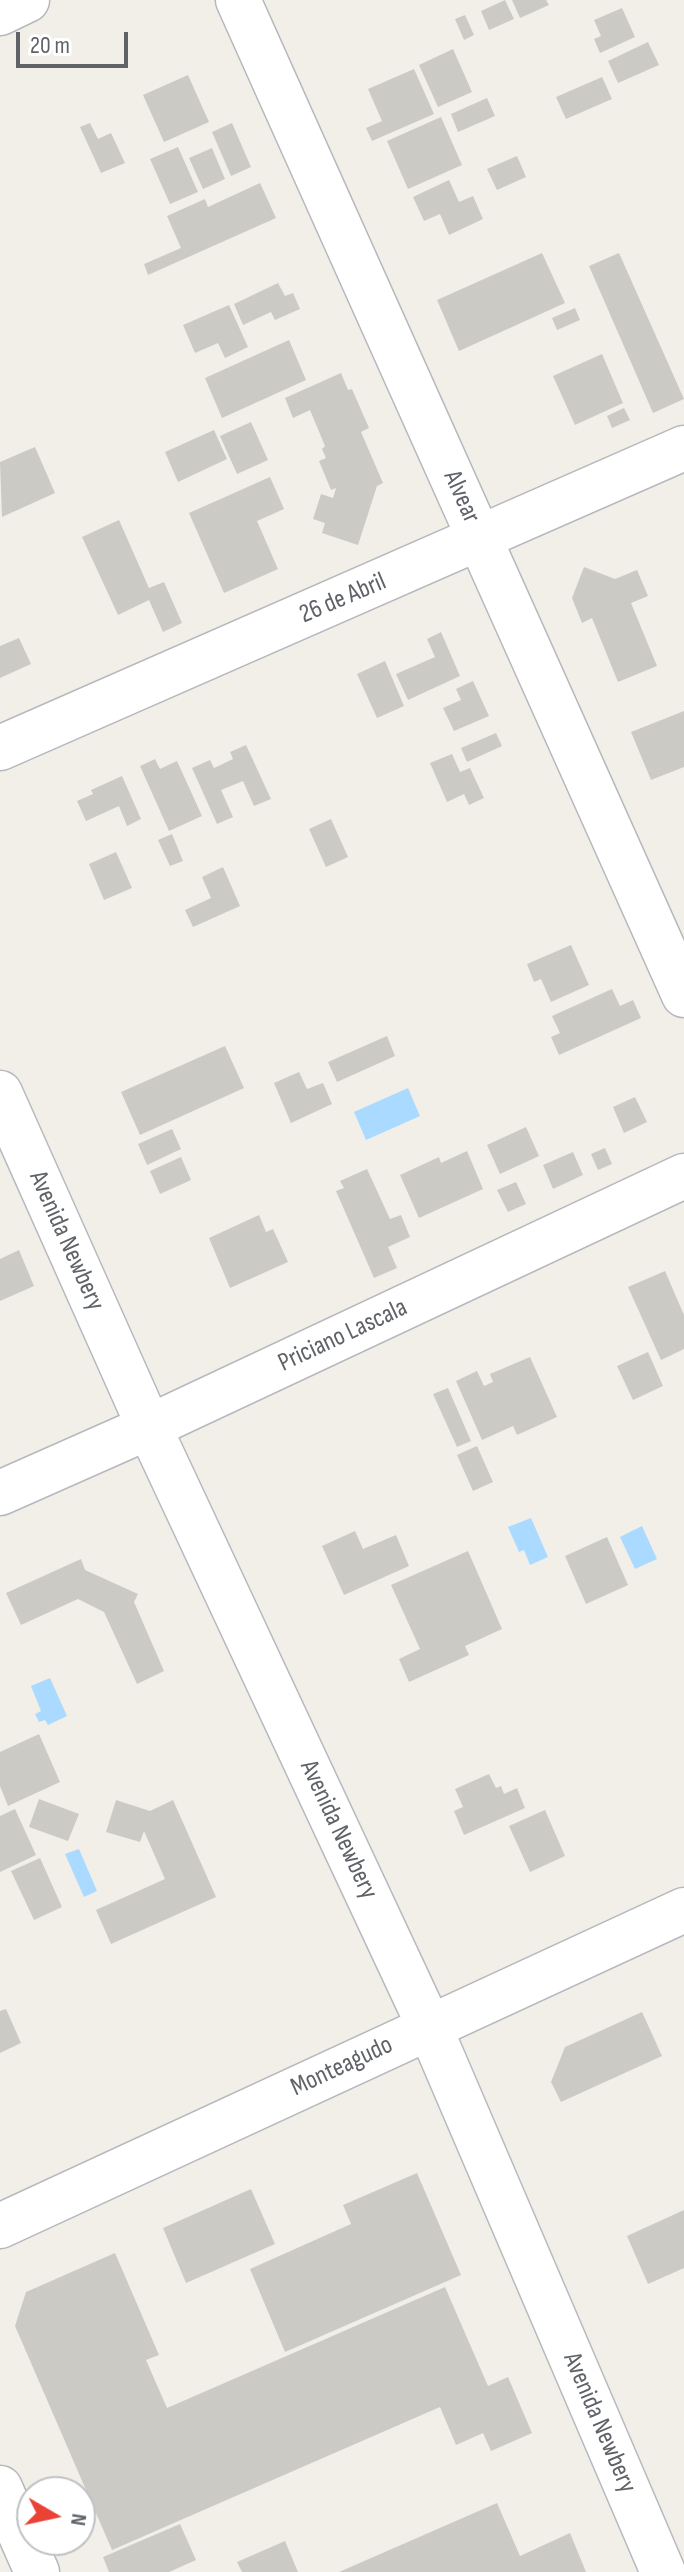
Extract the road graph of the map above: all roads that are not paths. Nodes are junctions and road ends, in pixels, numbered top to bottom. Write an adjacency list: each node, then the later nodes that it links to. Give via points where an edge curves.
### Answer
1 (27, 0): 3 (street)
2 (238, 0): 5 (street, Alvear)
3 (0, 13)
4 (684, 448): 5 (street, 26 de Abril)
5 (480, 539): 6 (street, 26 de Abril); 7 (street, Alvear)
6 (0, 748)
7 (684, 995)
8 (0, 1093): 10 (street, Avenida Newbery)
9 (684, 1176): 10 (street, Priciano Lascala)
10 (149, 1427): 11 (street, Priciano Lascala); 13 (street, Avenida Newbery)
11 (0, 1493)
12 (684, 1910): 13 (street, Monteagudo)
13 (429, 2026): 14 (street, Monteagudo); 17 (street, Avenida Newbery)
14 (0, 2226)
15 (0, 2488): 16 (street)
16 (37, 2572)
17 (663, 2572)

